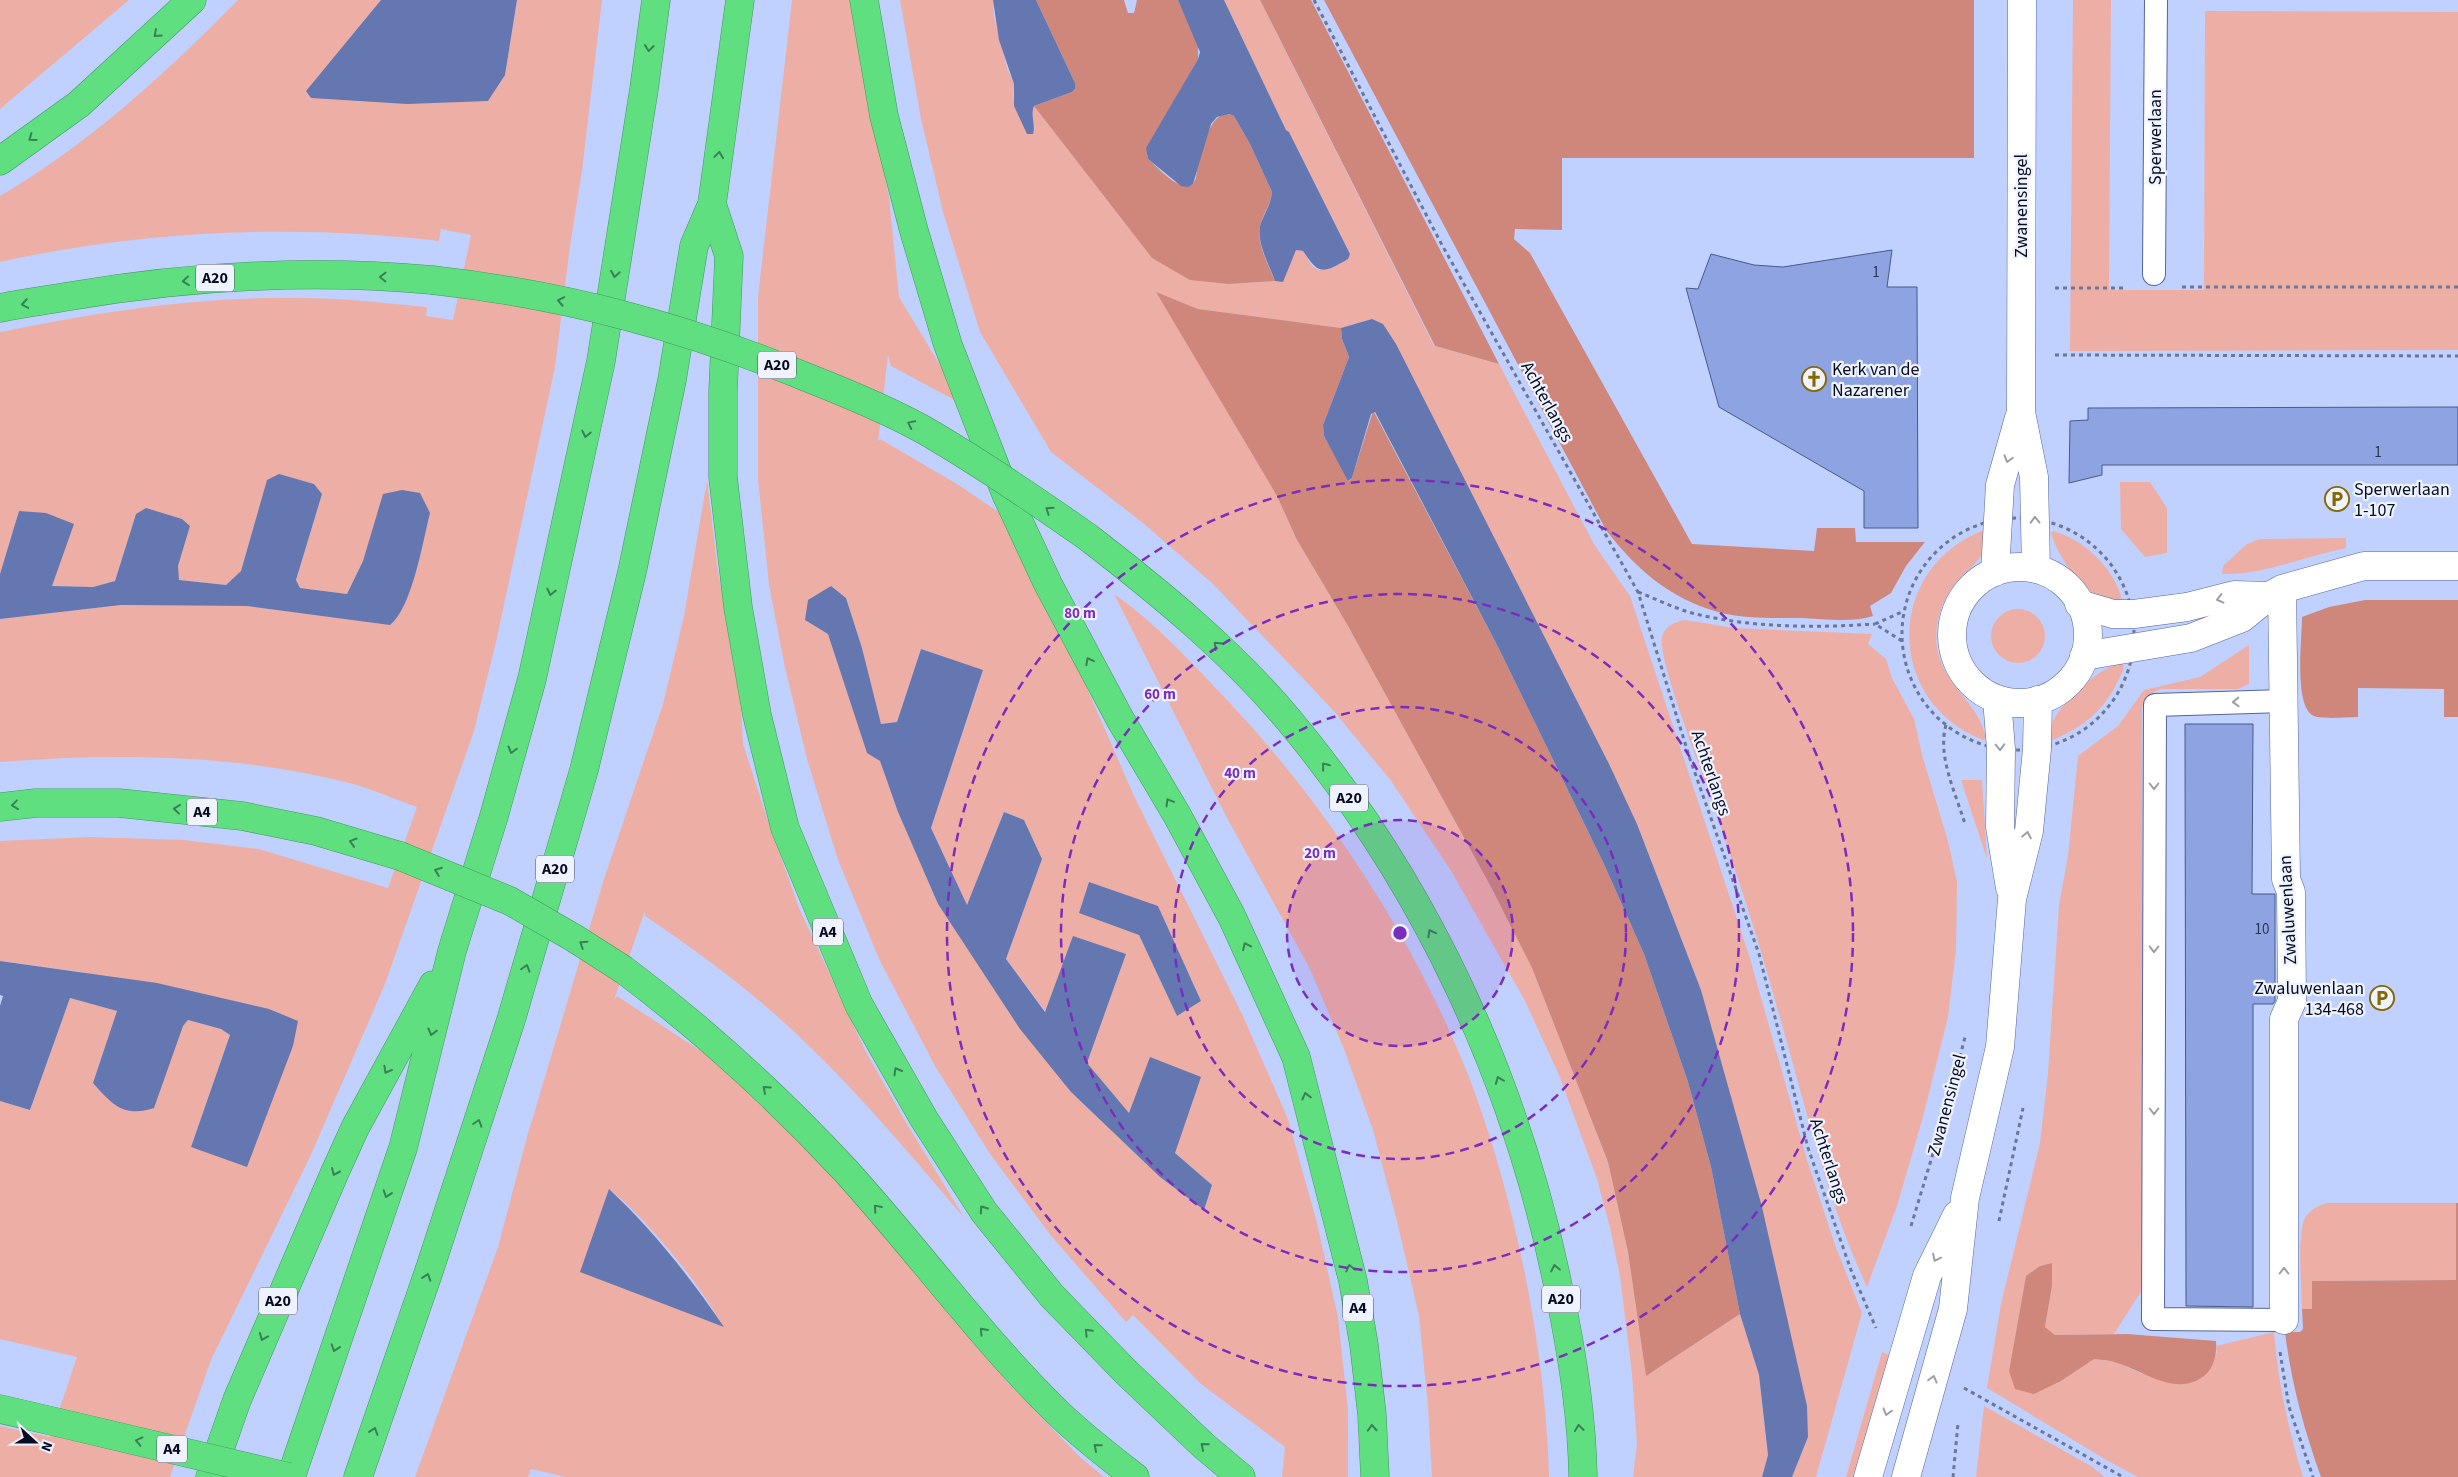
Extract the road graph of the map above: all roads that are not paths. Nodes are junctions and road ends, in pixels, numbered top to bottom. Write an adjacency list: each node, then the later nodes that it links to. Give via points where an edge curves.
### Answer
1 (192, 0): 7 (highway, one-way to 7, via 79,104)
2 (656, 0): 23 (highway, A20, one-way to 23, via 601,361 574,489 532,679)
3 (740, 0): 8 (highway, A20, one-way to 3)
4 (864, 0): 32 (highway, A4, one-way to 4, via 1372,1414 1353,1281 1296,1057 1232,917 1120,719 1048,584 1006,494 952,353 914,231 884,116)
5 (2022, 0): 11 (street, Zwanensingel)
6 (2156, 0): 9 (lane, Sperwerlaan)
7 (0, 161)
8 (712, 204): 29 (highway, A20, one-way to 8, via 511,1020 584,770 636,553 672,380 694,246); 31 (highway, A4, one-way to 8, via 1127,1373 1052,1296 984,1212 924,1118 859,1005 785,828 757,715 738,607 723,477 729,256)
9 (2154, 274)
10 (0, 308): 33 (highway, A20, one-way to 10, bridge, via 1567,1330 1538,1196 1494,1066 1471,1009 1442,953 1373,832 1288,719 1200,628 1089,538 986,468 923,430 864,401 739,350 610,310 432,280 313,276 209,278 126,287)
11 (2021, 412): 13 (street, Zwanensingel, one-way to 11, via 2034,477); 14 (street, Zwanensingel, one-way to 14, via 2000,485)
12 (2458, 566): 15 (street, via 2364,566)
13 (2036, 569): 14 (street); 16 (street, via 2062,582)
14 (1995, 572): 18 (street, via 1967,592 1956,613 1952,636 1956,659 1968,679)
15 (2275, 592): 16 (street, one-way to 16, via 2234,595 2187,607 2134,614 2113,614); 17 (street, via 2242,618 2190,638); 20 (street, Zwaluwenlaan)
16 (2080, 604): 17 (street, via 2086,621)
17 (2084, 656): 19 (street, via 2066,684)
18 (1997, 699): 19 (street, via 2018,703); 22 (street, Zwanensingel, one-way to 22, via 2001,749 2000,827)
19 (2038, 700): 22 (street, Zwanensingel, one-way to 19, via 2028,831 2037,750)
20 (2284, 701): 25 (street, Zwaluwenlaan, one-way to 20, via 2284,1019 2292,1001 2291,892 2286,879); 25 (lane, one-way to 25, via 2154,705 2153,1270 2153,1319)
21 (0, 807): 30 (highway, A4, one-way to 21, bridge, via 1054,1409 845,1171 773,1096 685,1016 624,970 574,938 510,901 400,856 316,831 242,816 119,803 36,803)
22 (2012, 899): 24 (street, Zwanensingel, via 2000,1047)
23 (452, 951): 27 (highway, A20, one-way to 27, via 343,1154 245,1382); 28 (highway, A20, one-way to 28, via 403,1148)
24 (1965, 1198): 34 (street, Zwanensingel, one-way to 34, via 1927,1276); 35 (street, Zwanensingel, one-way to 24, via 1953,1310)
25 (2284, 1320)
26 (0, 1408): 28 (highway, A4, one-way to 26, bridge)
27 (210, 1477)
28 (290, 1477)
29 (358, 1477)
30 (1135, 1477)
31 (1242, 1477)
32 (1375, 1477)
33 (1583, 1477)
34 (1868, 1477)
35 (1906, 1477)

